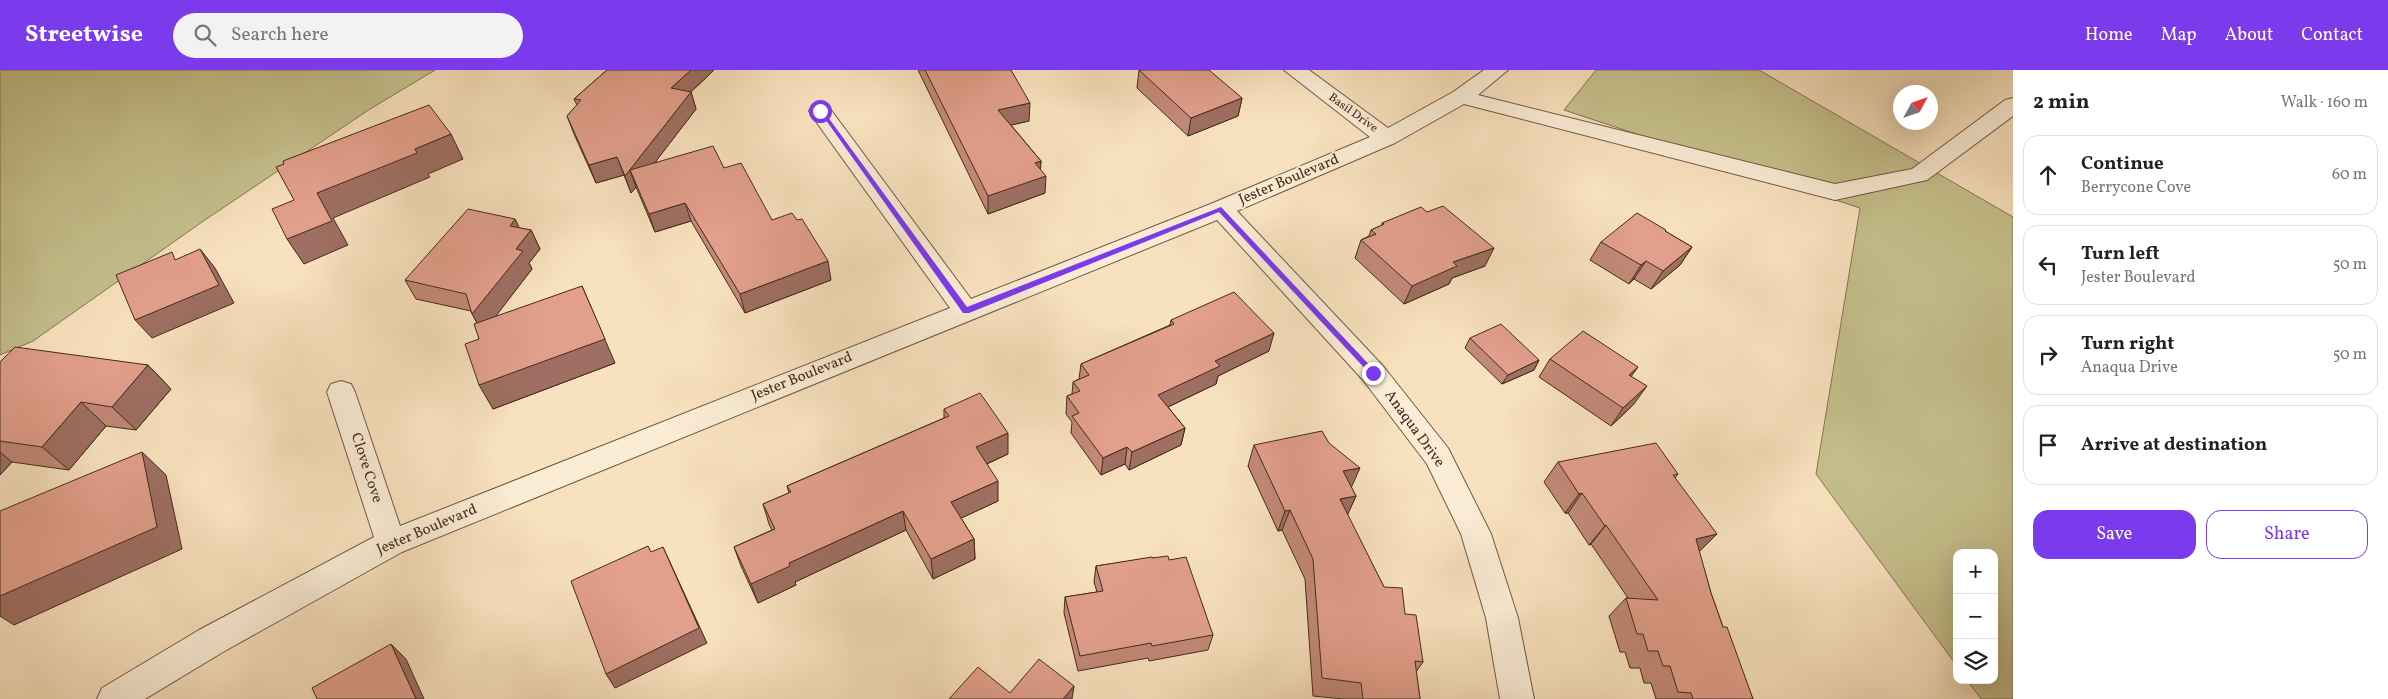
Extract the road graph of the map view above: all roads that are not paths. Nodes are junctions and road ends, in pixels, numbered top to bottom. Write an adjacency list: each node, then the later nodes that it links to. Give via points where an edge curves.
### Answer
1 (1295, 70): 6 (street, Basil Drive)
2 (1497, 70): 3 (street, Jester Boulevard)
3 (1461, 97): 4 (street, via 1835,192 1919,175); 6 (street, Jester Boulevard)
4 (2013, 105)
5 (820, 111): 8 (street)
6 (1387, 138): 7 (street, Jester Boulevard)
7 (1221, 209): 8 (street, Jester Boulevard); 12 (street, Anaqua Drive, via 1373,373 1438,456 1476,534 1502,618)
8 (966, 311): 10 (street, Jester Boulevard)
9 (341, 392): 10 (street, Clove Cove)
10 (391, 543): 11 (street, Jester Boulevard, via 211,641)
11 (114, 699)
12 (1517, 699)

